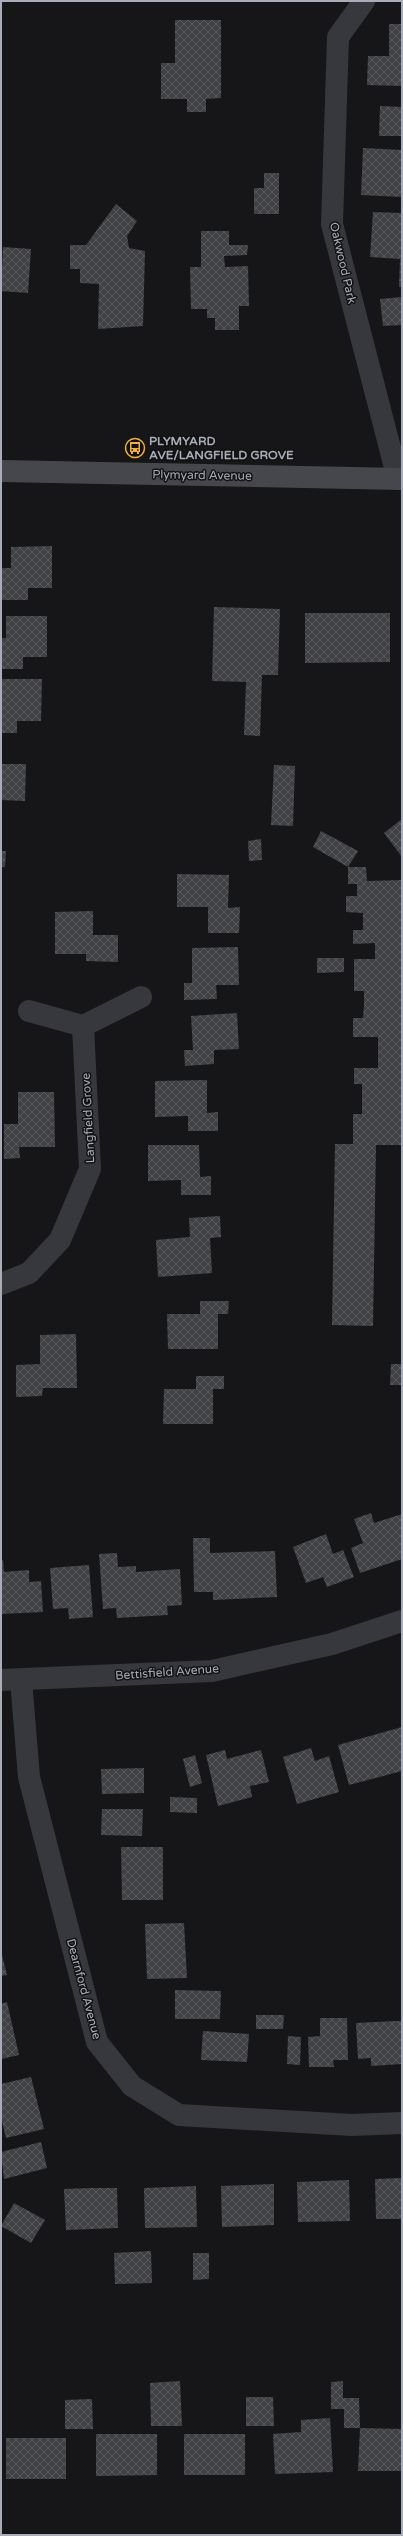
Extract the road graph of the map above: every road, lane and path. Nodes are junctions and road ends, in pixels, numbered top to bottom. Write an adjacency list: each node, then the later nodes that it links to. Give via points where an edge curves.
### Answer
1 (364, 1): 3 (street, Oakwood Park, via 338,37 332,224)
2 (1, 471): 3 (street, Plymyard Avenue)
3 (400, 479)
4 (140, 997): 6 (street)
5 (29, 1011): 6 (street)
6 (83, 1026): 7 (street, Langfield Grove, via 90,1169 60,1240 29,1273)
7 (1, 1284)
8 (402, 1621): 9 (street, Bettisfield Avenue, via 332,1644 212,1672)
9 (11, 1680): 10 (street, Dearnford Avenue, via 29,1777 97,2042 132,2086 179,2115 352,2125)
10 (402, 2123)

